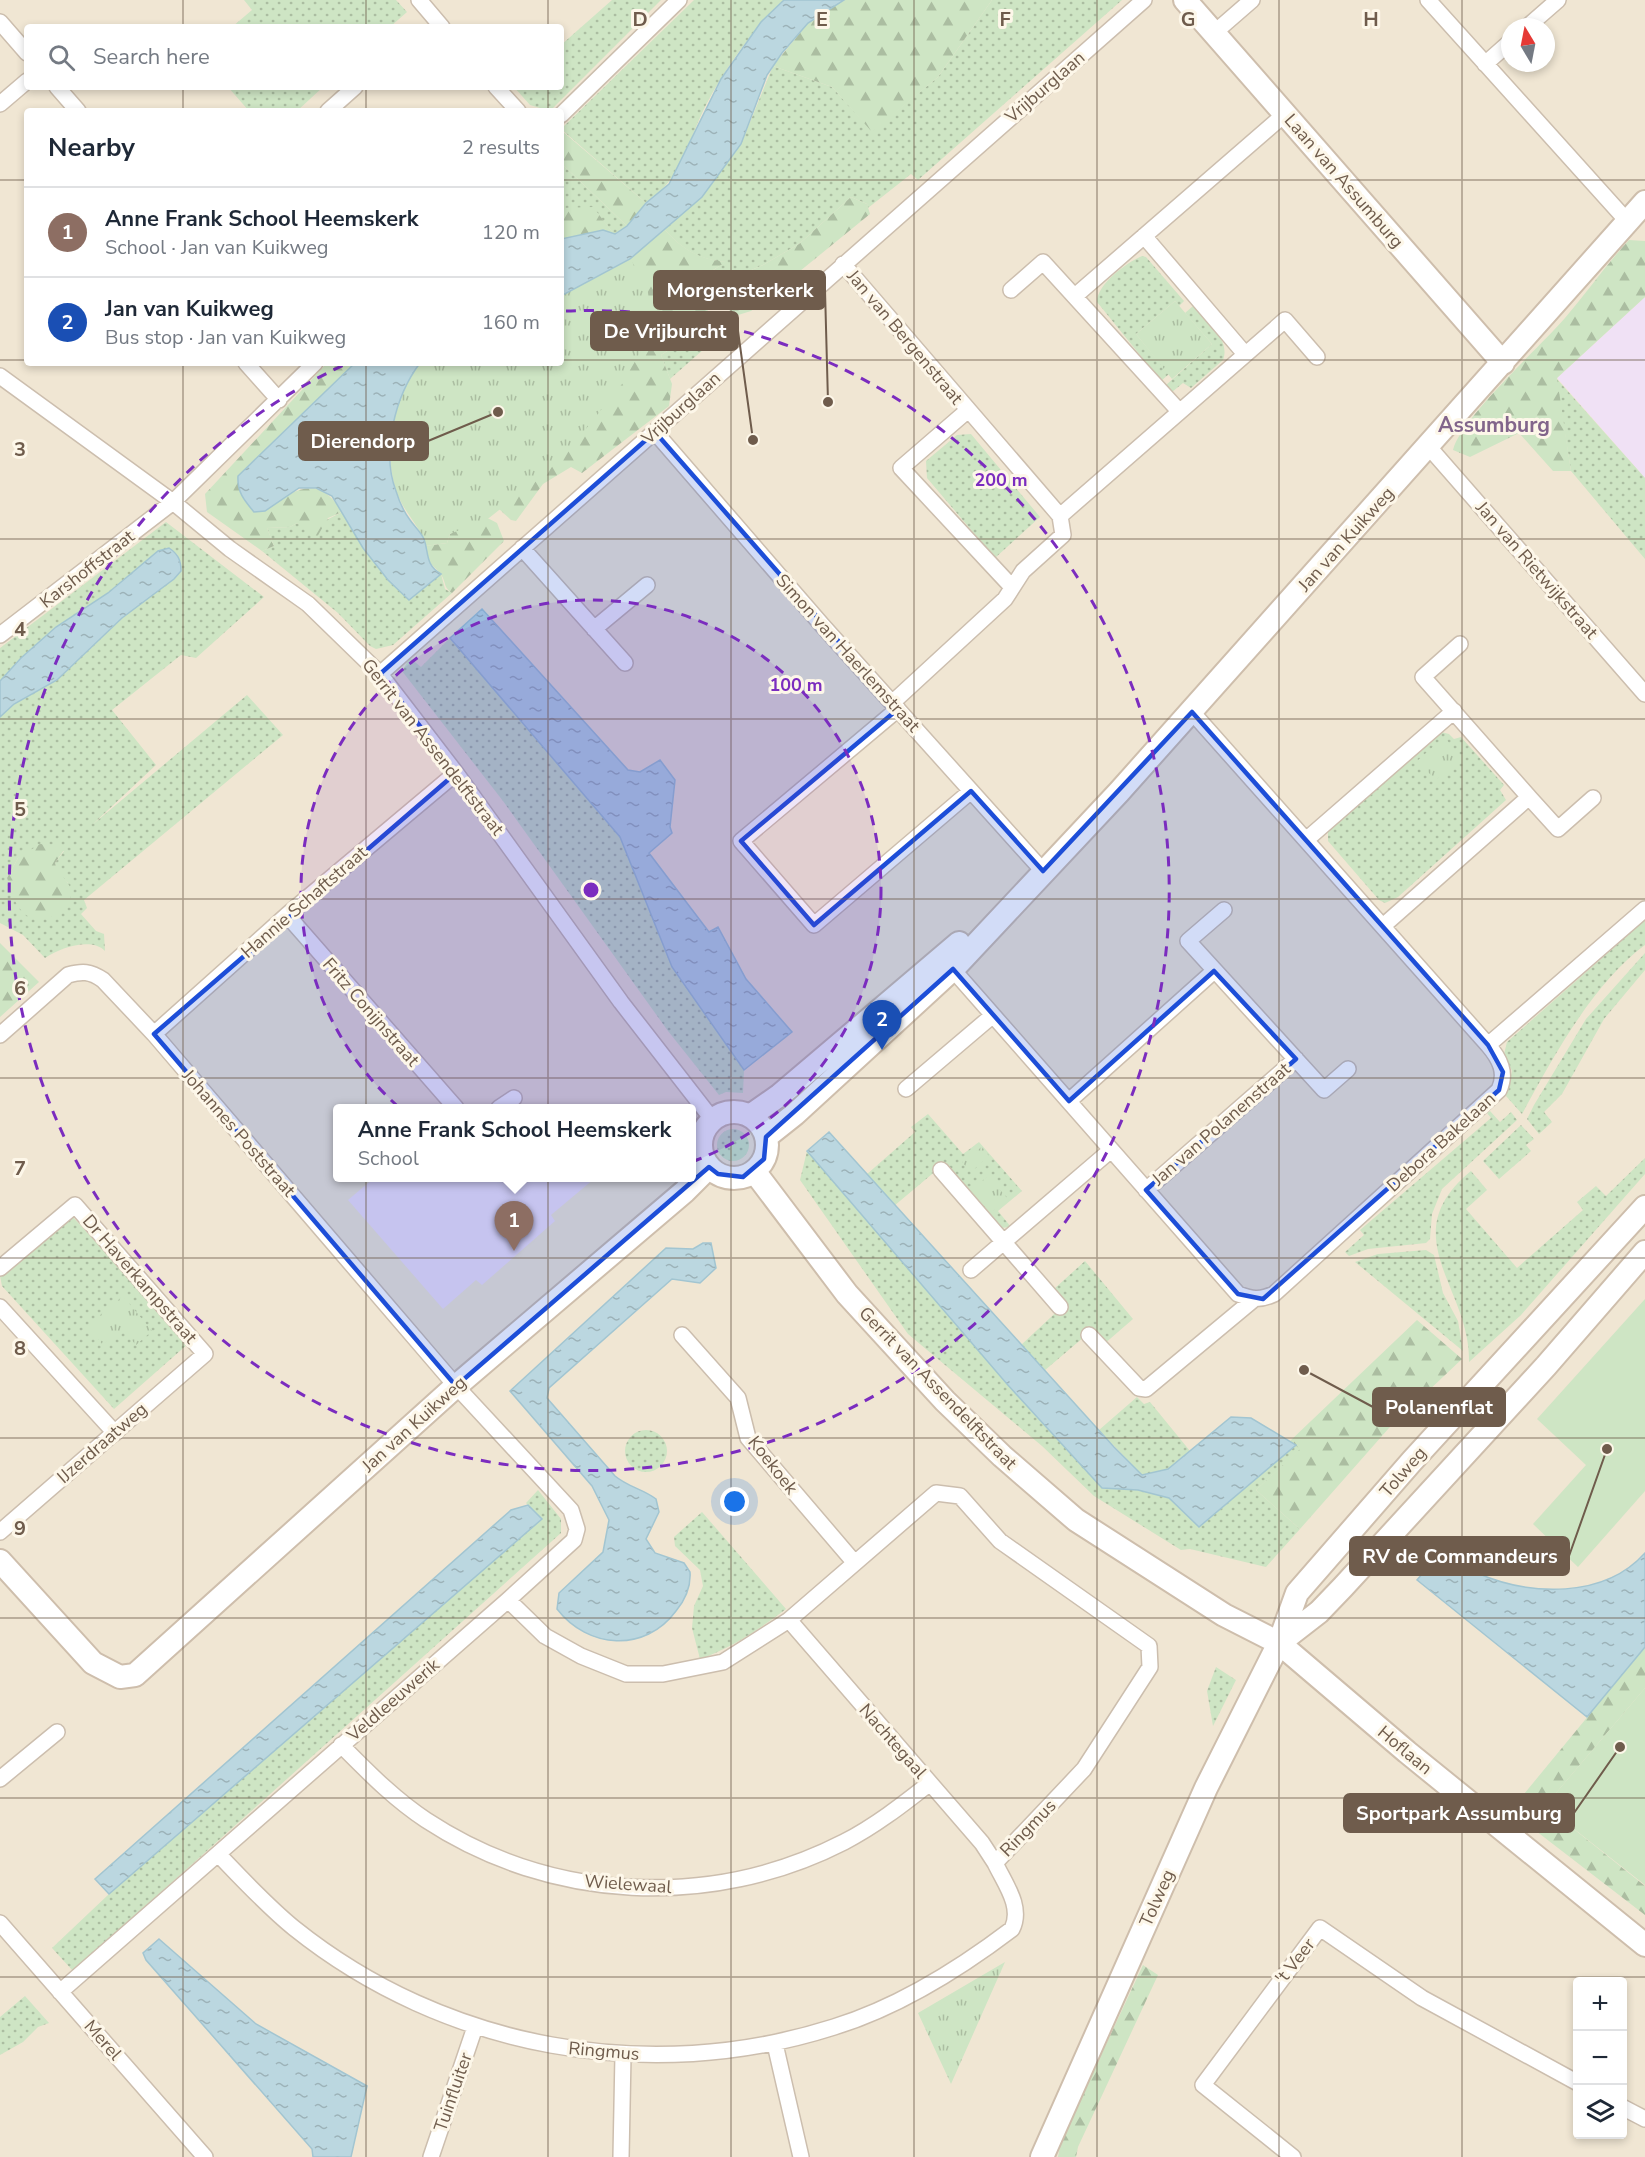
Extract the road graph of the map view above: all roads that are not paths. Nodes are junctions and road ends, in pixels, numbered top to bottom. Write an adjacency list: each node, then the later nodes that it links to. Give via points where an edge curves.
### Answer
1 (419, 0): 10 (street)
2 (679, 0): 23 (street)
3 (1144, 0): 27 (street, Vrijburglaan)
4 (1185, 0): 11 (street, Laan van Assumburg)
5 (1252, 0): 11 (street)
6 (1428, 0): 14 (street)
7 (1558, 0): 8 (street)
8 (1537, 18)
9 (0, 22): 12 (street)
10 (432, 24)
11 (1214, 33): 24 (street, Laan van Assumburg)
12 (24, 50)
13 (1501, 50): 14 (street)
14 (1485, 64): 25 (street)
15 (24, 84): 19 (street)
16 (60, 90): 20 (street)
17 (352, 90): 21 (street)
18 (499, 90): 22 (street)
19 (0, 104)
20 (75, 108)
21 (331, 108)
22 (515, 108)
23 (564, 112)
24 (1285, 114): 26 (street); 32 (street, Laan van Assumburg)
25 (1640, 211): 32 (street, Jan van Kuikweg)
26 (1144, 236): 29 (street); 30 (street)
27 (843, 264): 37 (street, Jan van Bergenstraat); 39 (street, Vrijburglaan)
28 (1011, 290): 29 (street, via 1043,262)
29 (1075, 296): 38 (street)
30 (1245, 354): 31 (street, via 1285,320); 38 (street)
31 (1317, 357)
32 (1503, 363): 40 (street, Jan van Kuikweg)
33 (249, 366): 36 (street)
34 (312, 366): 36 (street, Karshoffstraat)
35 (0, 376): 41 (street, Gerrit van Assendelftstraat)
36 (279, 400): 41 (street, Karshoffstraat)
37 (967, 411): 42 (street, Jan van Bergenstraat); 45 (street, Jan van Bergenstraat, via 901,468)
38 (1179, 411): 42 (street)
39 (655, 432): 43 (street, Vrijburglaan); 52 (street, Simon van Haerlemstraat)
40 (1428, 446): 51 (street, Jan van Rietwijkstraat); 54 (street, Jan van Kuikweg)
41 (173, 502): 47 (street, Karshoffstraat); 50 (street, Gerrit van Assendelftstraat, via 230,549 308,604)
42 (1060, 516): 45 (street, via 1063,535)
43 (522, 548): 46 (street); 50 (street, Vrijburglaan)
44 (647, 585): 46 (street)
45 (1011, 586): 52 (street, via 1005,599)
46 (594, 629): 49 (street)
47 (0, 635)
48 (1460, 644): 53 (street, via 1423,677)
49 (626, 663)
50 (380, 674): 55 (street, Gerrit van Assendelftstraat)
51 (1645, 694)
52 (895, 706): 56 (street, Simon van Haerlemstraat); 56 (street, via 741,840 814,925)
53 (1454, 711): 57 (street); 59 (street)
54 (1192, 712): 59 (street, Debora Bakelaan); 60 (street, Jan van Kuikweg)
55 (456, 773): 63 (street, Hannie Schaftstraat); 79 (street, Gerrit van Assendelftstraat, via 621,1002)
56 (971, 791): 60 (street, Simon van Haerlemstraat)
57 (1529, 797): 58 (street, via 1558,830); 64 (street)
58 (1593, 798)
59 (1306, 840): 64 (street, Debora Bakelaan)
60 (1043, 871): 65 (street, Jan van Kuikweg)
61 (1645, 909): 70 (street)
62 (1224, 910): 66 (street, Jan van Polanenstraat, via 1188,941)
63 (287, 915): 68 (street, Hannie Schaftstraat); 76 (street, Fritz Conijnstraat)
64 (1383, 926): 70 (street, Debora Bakelaan)
65 (948, 963): 67 (street, Jan van Polanenstraat); 78 (street, Jan van Kuikweg); 80 (street, Jan van Kuikweg, via 795,1114)
66 (1214, 971): 71 (street, Jan van Polanenstraat); 75 (street)
67 (992, 1016): 73 (street); 75 (street, Jan van Polanenstraat)
68 (154, 1034): 69 (street, Johannes Poststraat, via 103,980 80,971 68,975); 99 (street, Johannes Poststraat)
69 (0, 1035)
70 (1488, 1045): 93 (street, Debora Bakelaan, via 1498,1056 1503,1072 1499,1090 1274,1294)
71 (1296, 1059): 72 (street, Jan van Polanenstraat, via 1324,1090); 87 (street, Jan van Polanenstraat)
72 (1348, 1069)
73 (906, 1089)
74 (514, 1098): 77 (street)
75 (1069, 1101): 81 (street, Jan van Polanenstraat)
76 (452, 1104)
77 (505, 1104)
78 (750, 1116): 79 (street, via 724,1113); 80 (street)
79 (712, 1119): 82 (street, via 700,1142)
80 (766, 1137): 84 (street, via 764,1159)
81 (1111, 1150): 87 (street, Jan van Polanenstraat); 89 (street)
82 (709, 1167): 84 (street, via 730,1178); 85 (street, Jan van Kuikweg)
83 (941, 1170): 89 (street)
84 (754, 1171): 106 (street, Gerrit van Assendelftstraat, via 847,1294 945,1401 1002,1456 1076,1520 1224,1615)
85 (696, 1180)
86 (694, 1182): 99 (street, Jan van Kuikweg)
87 (1146, 1190): 93 (street, Jan van Polanenstraat, via 1238,1294)
88 (1645, 1207): 106 (street, Tolweg, via 1306,1581 1297,1593)
89 (1004, 1243): 92 (street); 95 (street)
90 (1645, 1252): 106 (street, Tolweg, via 1546,1366 1319,1612)
91 (0, 1268): 98 (street, Dr Haverkampstraat, via 75,1205)
92 (971, 1270)
93 (1253, 1300): 97 (street, via 1146,1389 1139,1388)
94 (0, 1307): 100 (street)
95 (1060, 1307)
96 (682, 1335): 103 (street, Koekoek, via 738,1398 748,1438)
97 (1089, 1335)
98 (205, 1354): 100 (street, IJzerdraatweg)
99 (456, 1386): 102 (street, Jan van Kuikweg, via 135,1675 120,1677 93,1663); 104 (street, Veldleeuwerik, via 576,1520 574,1540)
100 (115, 1433): 101 (street, IJzerdraatweg)
101 (0, 1532)
102 (0, 1561)
103 (854, 1562): 105 (street, Ringmus); 112 (street, Ringmus, via 936,1493 960,1496 1000,1541 1149,1646 1150,1667 1084,1769)
104 (508, 1600): 105 (street, Ringmus, via 545,1636 626,1674 663,1674 723,1662); 108 (street, Veldleeuwerik)
105 (789, 1620): 110 (street, Nachtegaal)
106 (1279, 1643): 114 (street, Hoflaan); 126 (street, Tolweg, via 1206,1788)
107 (57, 1732): 109 (street)
108 (341, 1745): 110 (street, Wielewaal, via 389,1792 425,1820 474,1848 526,1869 580,1883 636,1889 693,1887 748,1878 798,1863 872,1826); 111 (street, Veldleeuwerik)
109 (1, 1778)
110 (930, 1783): 112 (street, Nachtegaal, via 982,1842)
111 (219, 1855): 115 (street, Veldleeuwerik); 116 (street, Ringmus, via 293,1928 335,1958 417,2004)
112 (994, 1863): 117 (street, Ringmus, via 1015,1904 1017,1918 1012,1929 941,1978 883,2008)
113 (0, 1923): 115 (street, Merel)
114 (1645, 1945)
115 (60, 1992): 122 (street, Merel)
116 (475, 2027): 118 (street, Ringmus, via 533,2042); 123 (street, Tuinfluiter)
117 (775, 2044): 118 (street, Ringmus, via 714,2053); 125 (street)
118 (623, 2055): 124 (street)
119 (1573, 2080): 127 (street, 't Veer, via 1422,1998 1320,1928 1203,2085)
120 (1627, 2109): 121 (street)
121 (1645, 2119)
122 (205, 2157)
123 (431, 2157)
124 (621, 2157)
125 (801, 2157)
126 (1042, 2157)
127 (1293, 2157)

